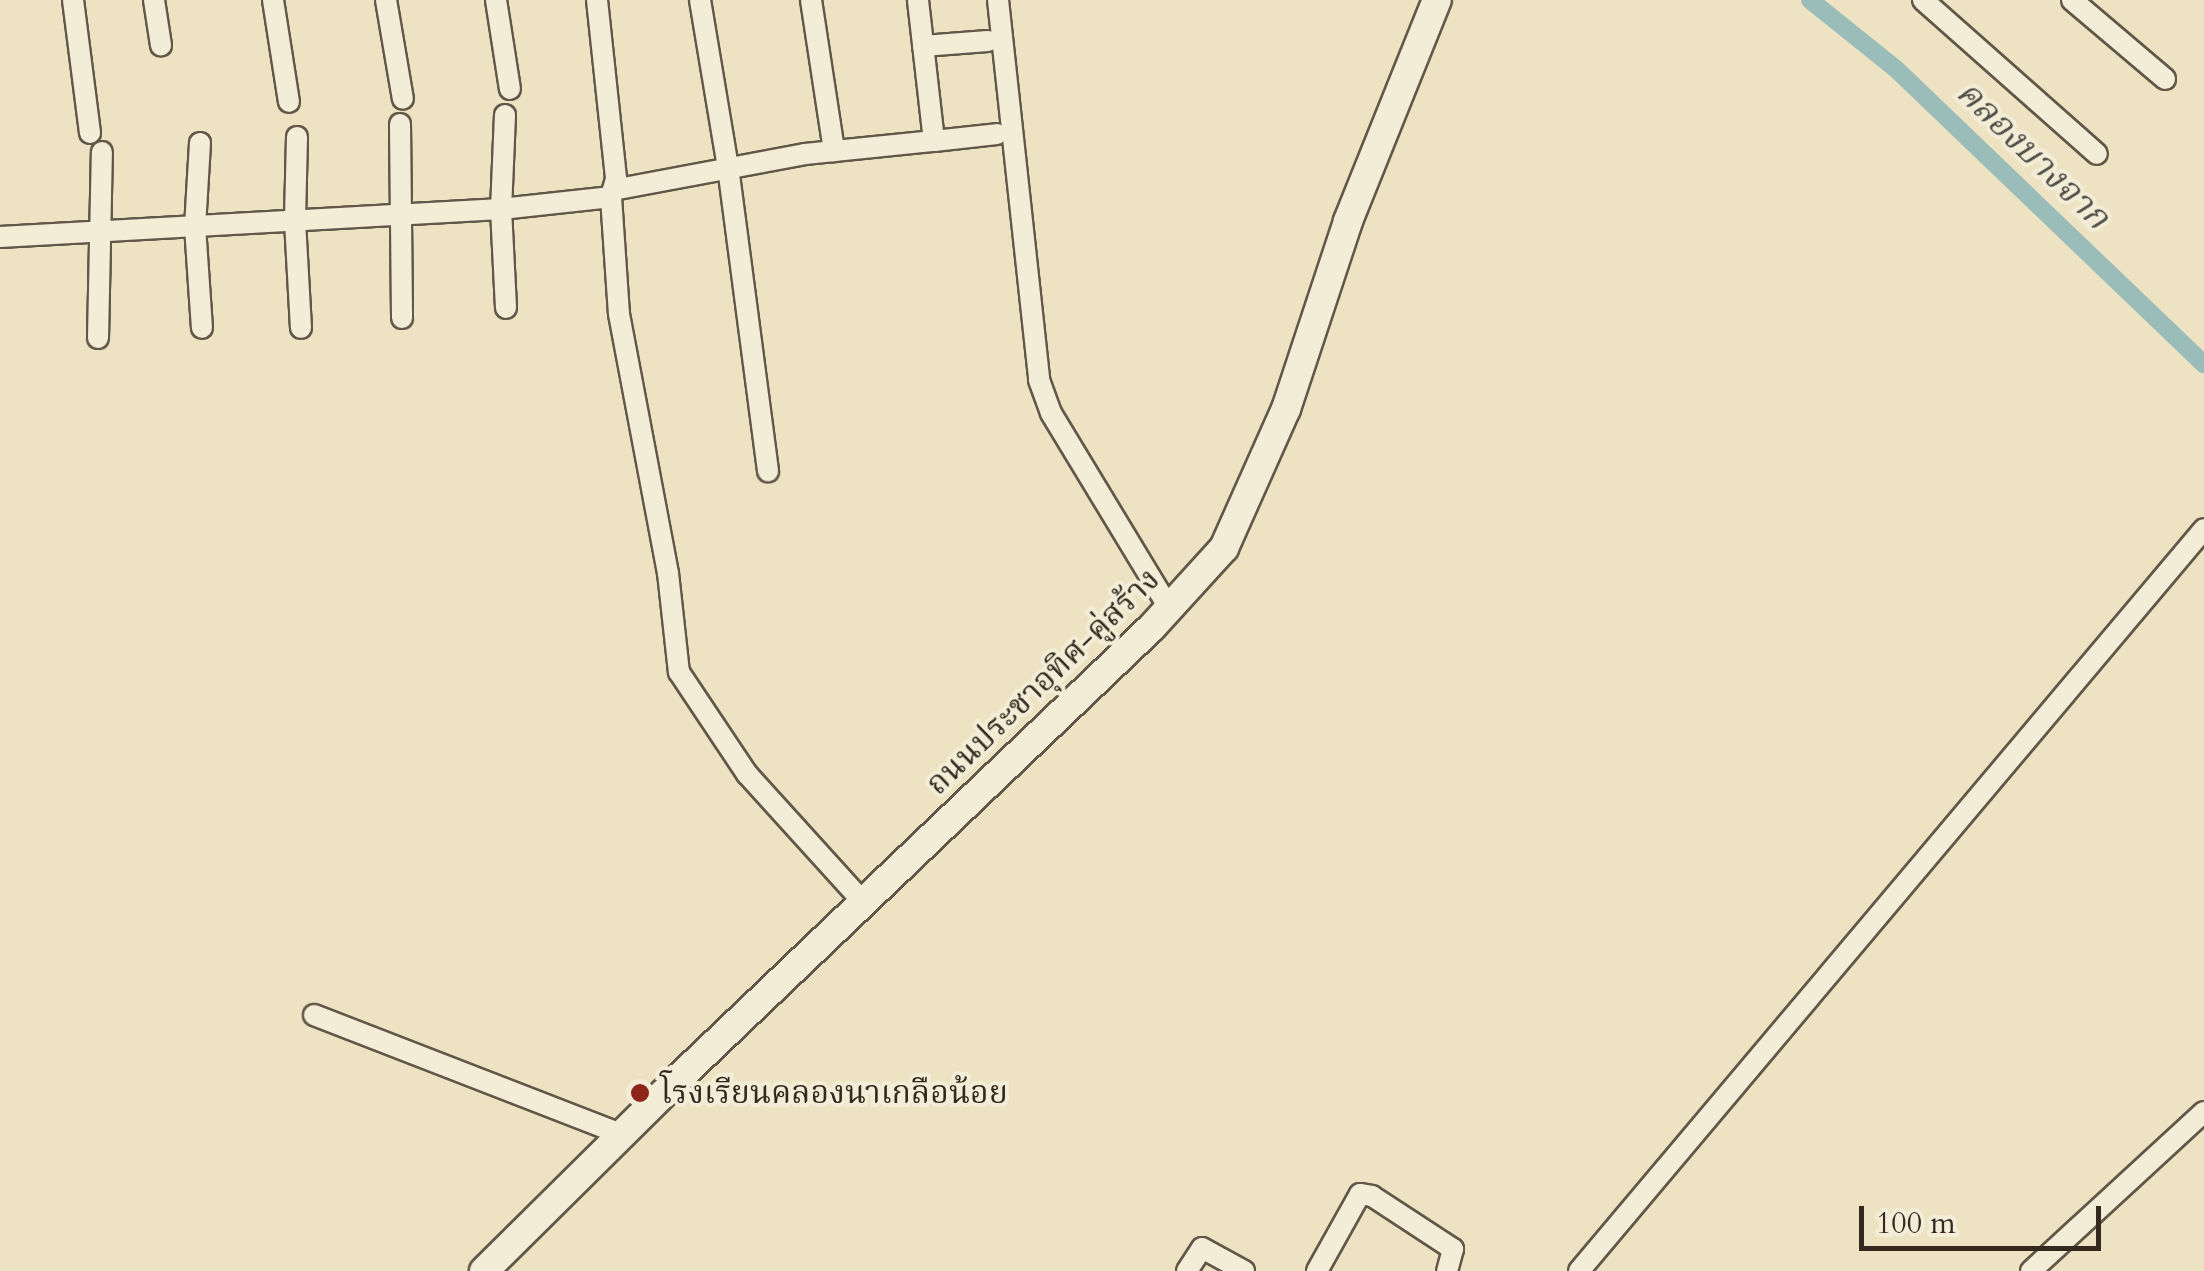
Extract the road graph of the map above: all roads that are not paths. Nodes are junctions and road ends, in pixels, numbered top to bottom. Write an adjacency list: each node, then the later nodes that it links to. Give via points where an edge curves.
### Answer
1 (73, 0): 23 (street)
2 (154, 0): 15 (street)
3 (273, 0): 20 (street)
4 (386, 0): 19 (street)
5 (496, 0): 18 (street)
6 (596, 0): 32 (street, via 616,179)
7 (700, 0): 31 (street)
8 (811, 0): 28 (street)
9 (918, 0): 16 (street)
10 (998, 0): 46 (street, via 1040,380 1051,413)
11 (1437, 0): 46 (main road, ถนนประชาอุทิศ-คู่สร้าง, via 1348,221 1250,496 1224,548)
12 (1923, 0): 30 (street)
13 (2072, 0): 17 (street)
14 (988, 42): 16 (street)
15 (161, 46)
16 (923, 46): 26 (street)
17 (2165, 79)
18 (510, 89)
19 (402, 99)
20 (289, 102)
21 (505, 115): 33 (street)
22 (400, 124): 34 (street)
23 (90, 133)
24 (998, 134): 26 (street)
25 (297, 137): 35 (street)
26 (934, 141): 28 (street)
27 (200, 142): 36 (street)
28 (834, 151): 31 (street)
29 (102, 152): 37 (street)
30 (2097, 154)
31 (728, 167): 32 (street); 44 (street)
32 (612, 193): 33 (street); 47 (street, via 619,314 668,574 679,672 747,774)
33 (501, 210): 34 (street); 39 (street)
34 (398, 214): 35 (street); 40 (street)
35 (295, 220): 36 (street); 42 (street)
36 (196, 226): 37 (street); 41 (street)
37 (97, 232): 38 (street); 43 (street)
38 (0, 238)
39 (506, 308)
40 (402, 318)
41 (202, 328)
42 (301, 328)
43 (98, 338)
44 (768, 471)
45 (2204, 529): 56 (street)
46 (1170, 608): 47 (main road, ถนนประชาอุทิศ-คู่สร้าง)
47 (865, 904): 50 (main road, ถนนประชาอุทิศ-คู่สร้าง)
48 (314, 1015): 50 (street)
49 (2204, 1112): 57 (street)
50 (621, 1134): 51 (main road, ถนนประชาอุทิศ-คู่สร้าง)
51 (484, 1271)
52 (1187, 1271): 53 (street, via 1202,1248)
53 (1244, 1271)
54 (1316, 1271): 55 (street, via 1360,1194 1453,1249)
55 (1447, 1271)
56 (1579, 1271)
57 (2032, 1271)

